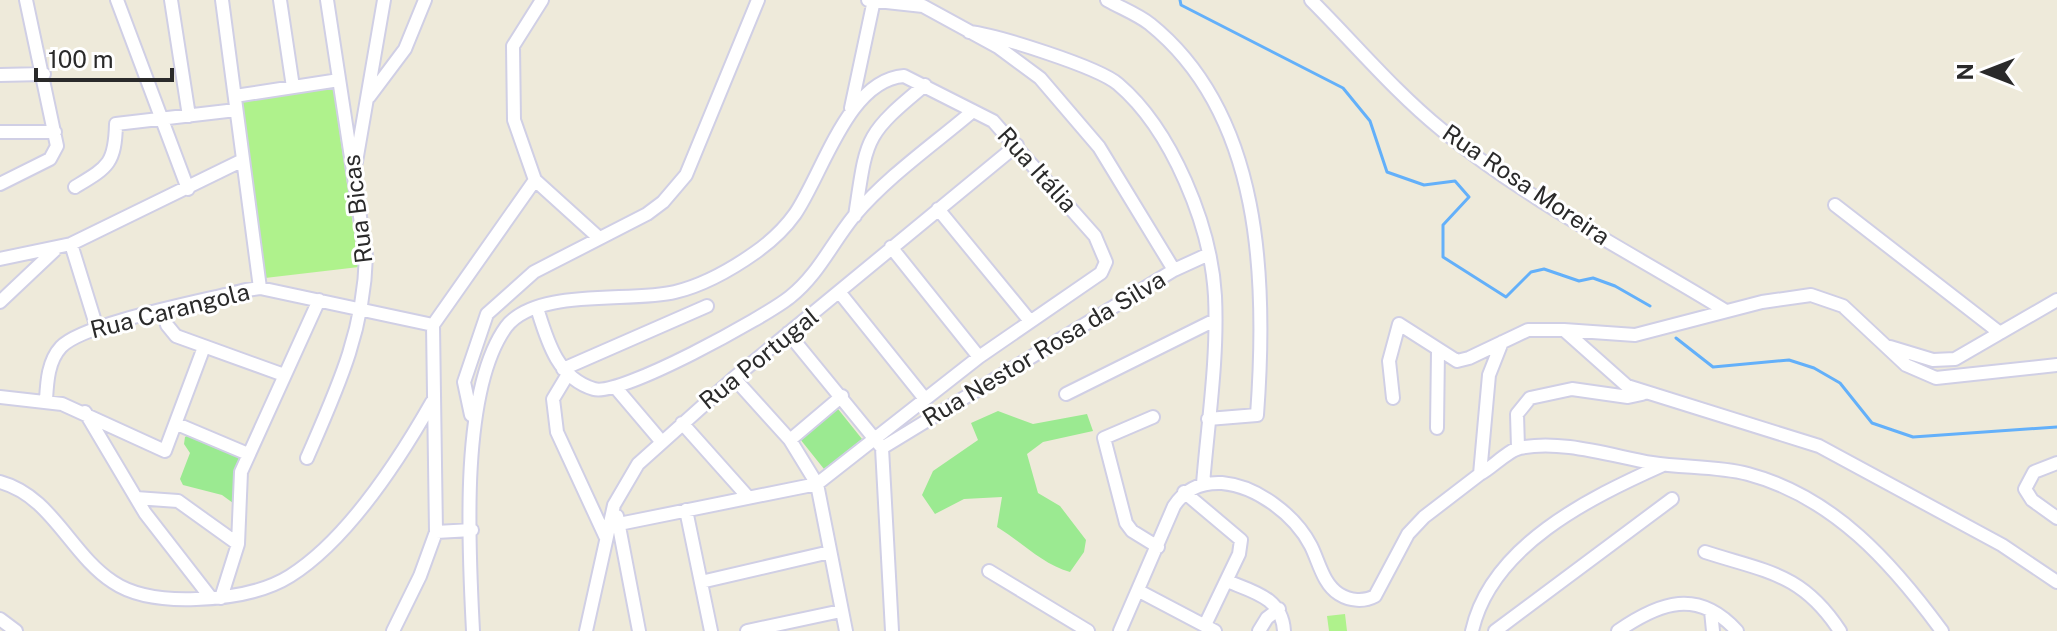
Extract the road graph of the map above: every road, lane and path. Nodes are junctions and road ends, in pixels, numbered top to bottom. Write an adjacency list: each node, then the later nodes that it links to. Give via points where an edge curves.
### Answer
1 (26, 0): 15 (street)
2 (117, 0): 26 (street)
3 (171, 0): 25 (street)
4 (222, 0): 20 (street)
5 (280, 0): 19 (street)
6 (327, 0): 17 (street, Rua Bicas)
7 (384, 0): 21 (street)
8 (425, 0): 21 (street, via 405,49)
9 (542, 0): 32 (street, via 513,46 511,70 514,120)
10 (758, 0): 39 (street, via 686,175 647,214)
11 (1107, 0): 83 (street, via 1151,25 1188,63 1221,110 1240,159 1257,273 1257,415)
12 (1311, 0): 54 (street, Rua Rosa Moreira, via 1458,143)
13 (872, 1): 14 (street, via 923,6); 24 (street)
14 (969, 32): 43 (street, via 1001,37 1119,85 1156,131 1192,196); 45 (street, via 1022,63 1073,113)
15 (44, 74): 16 (street); 28 (street)
16 (0, 75)
17 (339, 80): 19 (street); 31 (street, Rua Bicas)
18 (925, 85): 23 (street, Rua Itália); 24 (street, Rua Itália, via 895,77 873,89); 38 (street, via 874,131)
19 (293, 87): 20 (street)
20 (235, 96): 22 (street)
21 (367, 100): 31 (street)
22 (236, 110): 25 (street); 30 (street)
23 (973, 111): 29 (street, Rua Itália, via 993,121); 38 (street)
24 (849, 115): 53 (street, Rua Itália, via 795,214 758,251 731,268 673,293 595,297)
25 (189, 116): 26 (street)
26 (162, 120): 34 (street, via 116,124 113,157); 35 (street)
27 (0, 132): 28 (street)
28 (55, 132): 33 (street, via 54,156)
29 (1017, 145): 37 (street, Rua Portugal); 57 (street, Rua Itália, via 1095,236 1106,257 1101,273)
30 (243, 160): 35 (street); 46 (street)
31 (355, 170): 52 (street, Rua Bicas, via 366,256)
32 (535, 180): 39 (street); 58 (street)
33 (0, 184)
34 (75, 187)
35 (188, 189): 40 (street)
36 (1835, 205): 62 (street)
37 (938, 209): 41 (street, Rua Portugal); 57 (street)
38 (855, 216): 72 (street, via 789,298)
39 (598, 237): 86 (street, via 534,272 487,314 464,382)
40 (71, 244): 42 (street); 59 (street)
41 (891, 247): 47 (street, Rua Portugal); 67 (street)
42 (54, 251): 44 (street); 50 (street)
43 (1209, 254): 45 (street, Rua Nestor Rosa da Silva); 56 (street)
44 (0, 259)
45 (1174, 270): 90 (street, Rua Nestor Rosa da Silva)
46 (260, 288): 48 (street, Rua Carangola); 55 (street, Rua Carangola)
47 (840, 293): 61 (street, Rua Portugal); 78 (street)
48 (319, 300): 52 (street, Rua Carangola); 70 (street)
49 (2057, 300): 62 (street)
50 (0, 302)
51 (707, 306): 69 (street)
52 (363, 308): 58 (street, Rua Carangola); 93 (street, Rua Bicas, via 349,360)
53 (537, 308): 69 (street, via 550,346); 86 (street, via 506,327 483,379)
54 (1726, 311): 60 (street, via 1635,335); 64 (street, via 1811,295 1843,306)
55 (164, 312): 59 (street, Rua Carangola); 65 (street, via 171,332)
56 (1215, 320): 73 (street); 83 (street)
57 (1030, 321): 67 (street, Rua Itália)
58 (433, 325): 80 (street)
59 (97, 328): 79 (street, Rua Carangola, via 58,349)
60 (1564, 330): 63 (street, via 1528,330); 74 (street, via 1614,377)
61 (788, 333): 71 (street, Rua Portugal); 75 (street)
62 (2000, 333): 64 (street, via 1946,361)
63 (1502, 342): 66 (street, via 1461,361); 96 (street, via 1489,375)
64 (1887, 346): 68 (street, via 1906,365 1936,378)
65 (204, 347): 70 (street); 85 (street)
66 (1438, 350): 77 (street, via 1399,324 1389,361); 87 (street)
67 (979, 357): 78 (street, Rua Itália)
68 (2057, 365)
69 (566, 371): 72 (street, via 592,389); 110 (street, via 553,399 557,432)
70 (284, 375): 92 (street)
71 (734, 378): 84 (street, Rua Portugal); 88 (street)
72 (616, 388): 89 (street)
73 (1066, 394)
74 (1642, 394): 91 (street, via 1572,389 1530,398 1517,414); 118 (street, via 1819,446 2002,545)
75 (842, 396): 88 (street); 90 (street)
76 (0, 397): 79 (street)
77 (1393, 398)
78 (925, 399): 90 (street, Rua Itália)
79 (46, 400): 81 (street)
80 (432, 402): 109 (street); 121 (street, via 377,487 316,555 289,577 264,588)
81 (85, 412): 85 (street, via 160,450 168,449); 102 (street)
82 (1153, 417): 112 (street, via 1104,438 1126,523)
83 (1208, 419): 99 (street)
84 (682, 423): 89 (street, Rua Portugal); 101 (street)
85 (177, 424): 92 (street)
86 (473, 426): 108 (street)
87 (1437, 428)
88 (790, 440): 98 (street)
89 (661, 441): 104 (street, Rua Portugal, via 629,476)
90 (880, 443): 98 (street, Rua Itália); 137 (street)
91 (1518, 448): 95 (street, via 1555,447); 96 (street)
92 (248, 454): 111 (street, via 239,489)
93 (307, 458)
94 (2057, 463): 106 (street, via 2034,472 2025,489)
95 (1663, 465): 142 (street, via 1611,490 1521,549 1484,595); 148 (street, via 1749,474 1822,507 1887,561)
96 (1480, 474): 99 (street, via 1424,517 1408,534 1379,590 1360,600 1330,586 1298,527 1267,500 1230,484)
97 (0, 482): 121 (street, via 34,499 115,584 149,595)
98 (817, 484): 101 (street); 113 (street)
99 (1203, 484): 100 (street)
100 (1184, 492): 112 (street); 116 (street, via 1241,540)
101 (748, 497): 105 (street)
102 (136, 498): 111 (street, via 178,501); 121 (street)
103 (1672, 499): 143 (street)
104 (614, 505): 107 (street); 110 (street, Rua Portugal)
105 (686, 510): 107 (street); 117 (street)
106 (2057, 518)
107 (619, 524): 133 (street)
108 (472, 530): 109 (street); 119 (street)
109 (436, 532): 129 (street)
110 (606, 538): 132 (street, Rua Portugal)
111 (238, 544): 121 (street)
112 (1158, 547): 120 (street)
113 (830, 552): 117 (street); 123 (street)
114 (1705, 552): 147 (street, via 1792,580)
115 (989, 571): 138 (street)
116 (1227, 581): 122 (street, via 1262,595); 127 (street)
117 (701, 582): 134 (street)
118 (2057, 582)
119 (471, 589): 130 (street); 131 (street)
120 (1139, 591): 127 (street); 139 (street)
121 (216, 598)
122 (1279, 609): 140 (street); 141 (street)
123 (841, 611): 126 (street); 136 (street)
124 (1711, 611): 144 (street, via 1684,601 1668,603); 145 (street); 146 (street)
125 (0, 619): 128 (street)
126 (777, 627): 135 (street)
127 (1210, 628)
128 (16, 631)
129 (393, 631)
130 (466, 631)
131 (473, 631)
132 (586, 631)
133 (639, 631)
134 (711, 631)
135 (747, 631)
136 (846, 631)
137 (892, 631)
138 (1088, 631)
139 (1120, 631)
140 (1259, 631)
141 (1284, 631)
142 (1472, 631)
143 (1495, 631)
144 (1618, 631)
145 (1713, 631)
146 (1737, 631)
147 (1840, 631)
148 (1942, 631)

